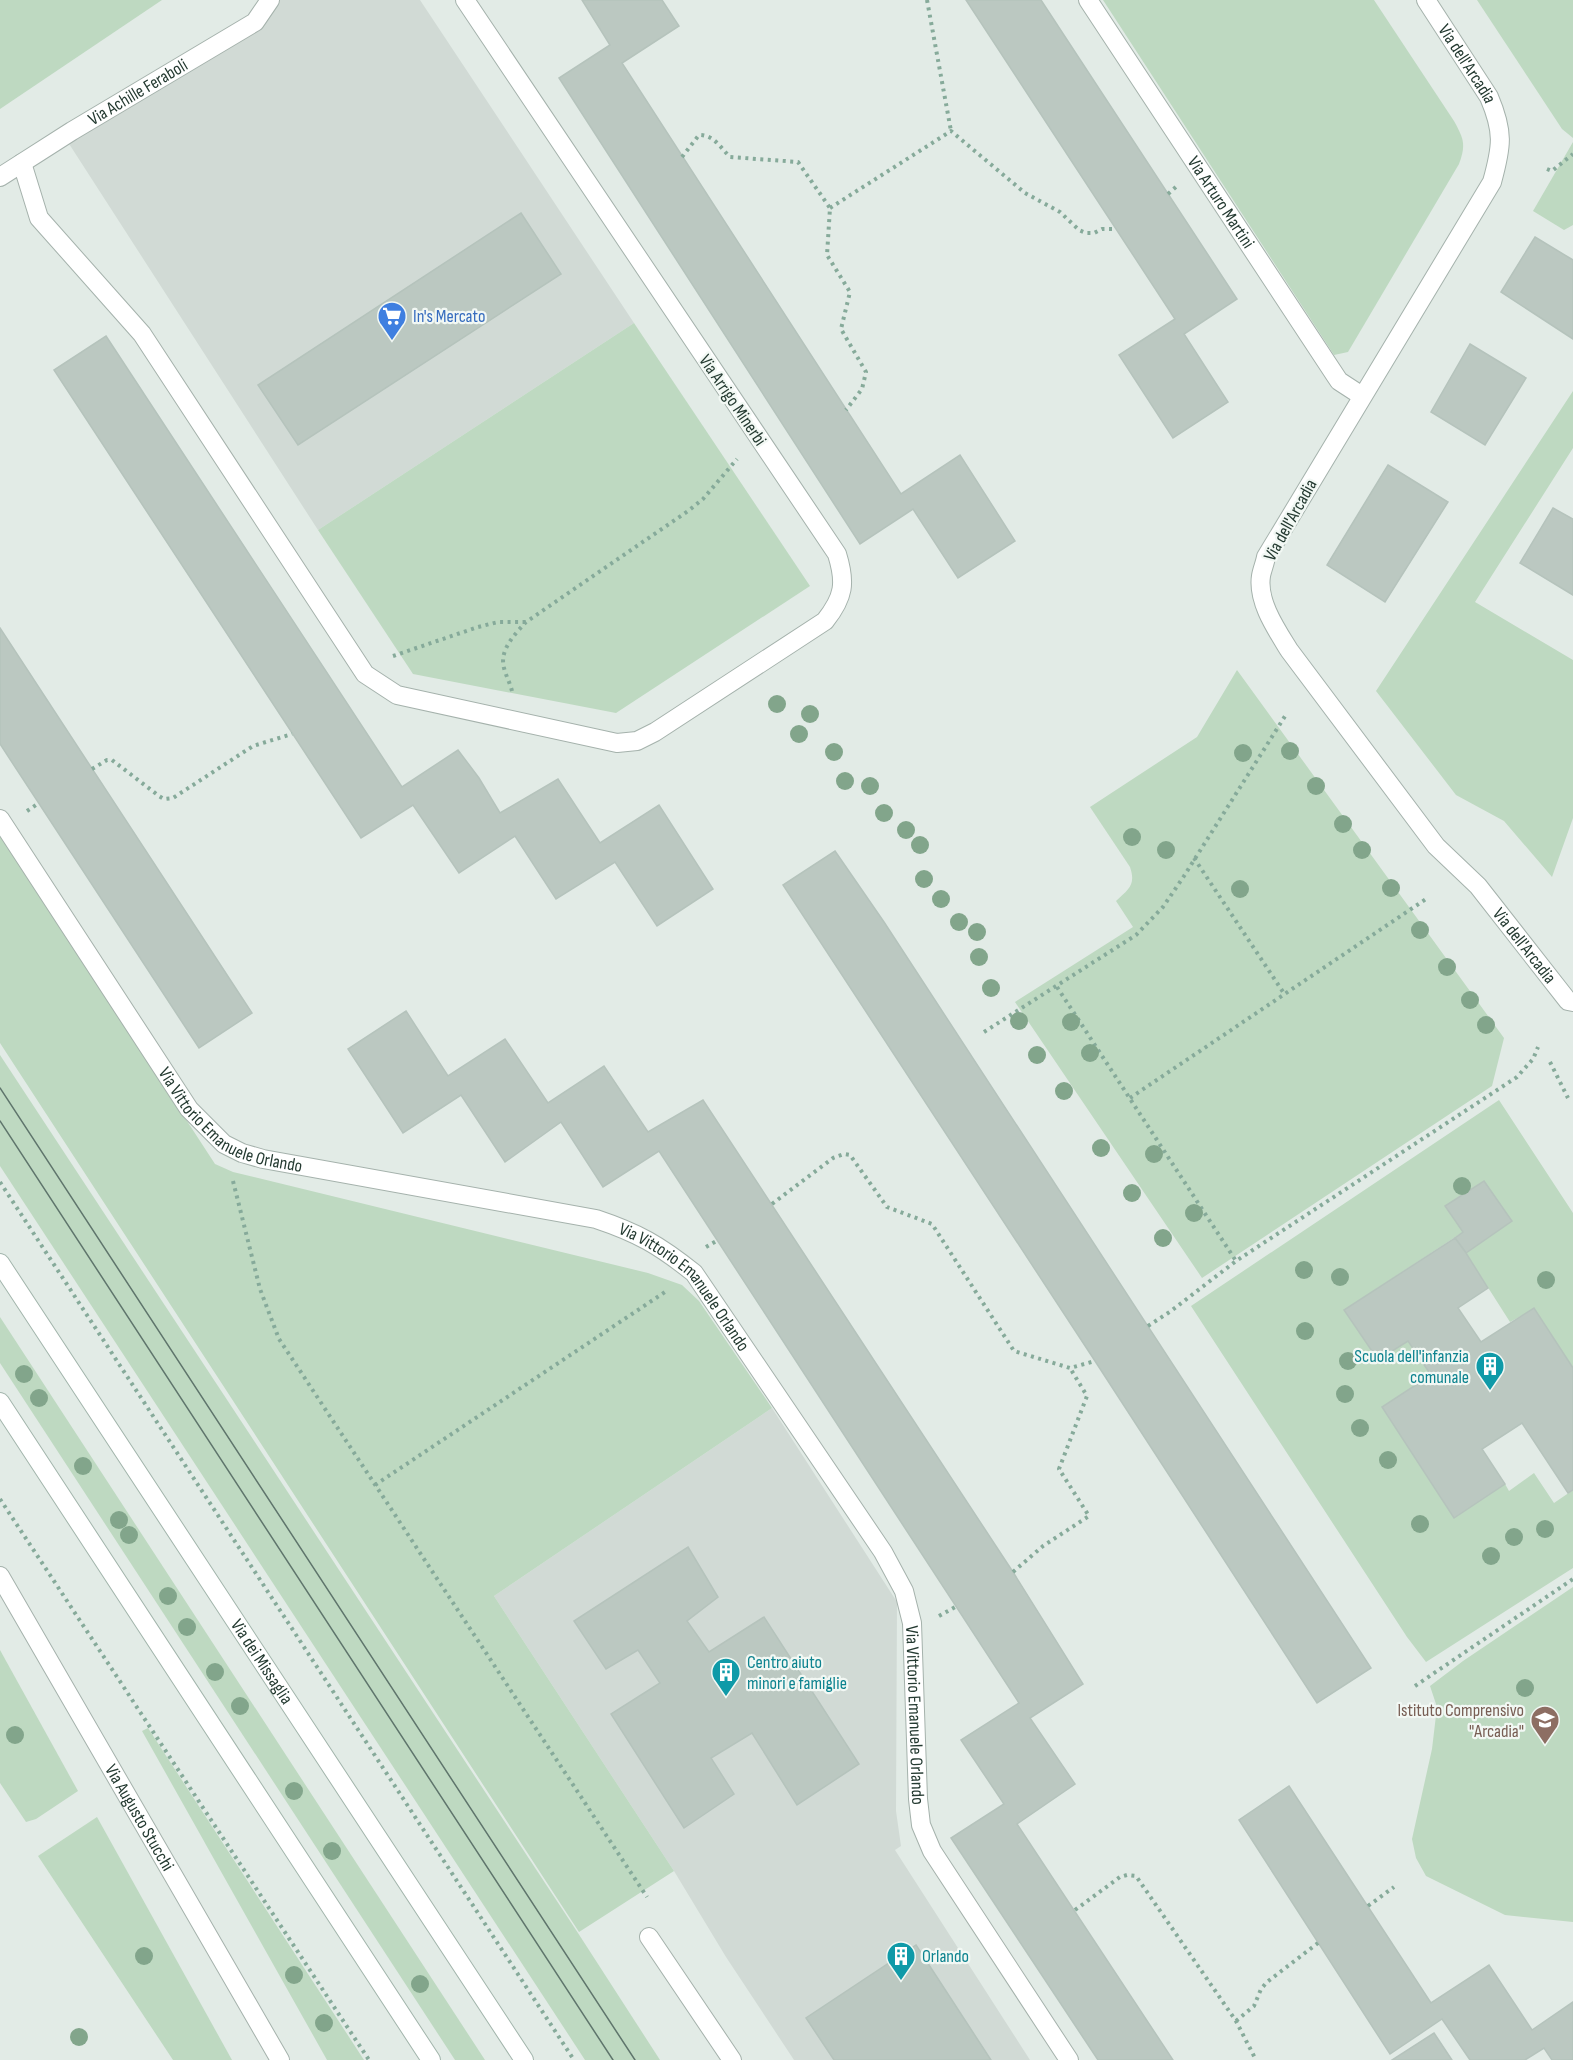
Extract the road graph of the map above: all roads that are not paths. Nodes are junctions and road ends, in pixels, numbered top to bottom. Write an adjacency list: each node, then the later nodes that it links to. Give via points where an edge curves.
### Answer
1 (270, 0): 5 (street, Via Achille Feraboli, via 255,22)
2 (465, 0): 5 (street, Via Arrigo Minerbi, via 837,554 843,574 836,608 825,621 637,741 617,743 397,695 365,674 142,334 39,218)
3 (1088, 0): 7 (street, Via Arturo Martini, via 1339,381)
4 (1426, 0): 7 (street, Via dell'Arcadia, via 1489,97 1501,134 1499,155 1491,182)
5 (22, 163): 6 (street, Via Achille Feraboli)
6 (0, 177)
7 (1362, 396): 9 (street, Via dell'Arcadia, via 1266,557 1261,578 1263,598 1289,650 1436,846 1478,886)
8 (0, 819): 18 (street, Via Vittorio Emanuele Orlando, via 189,1109 224,1144 263,1159 596,1219 656,1244 694,1273 883,1552 904,1591 912,1623 921,1825 932,1851)
9 (1570, 1002)
10 (0, 1263): 16 (street, Via dei Missaglia)
11 (0, 1402): 15 (street)
12 (0, 1576): 14 (street, Via Augusto Stucchi)
13 (649, 1936): 17 (street)
14 (280, 2060)
15 (431, 2060)
16 (524, 2060)
17 (732, 2060)
18 (1069, 2060)

